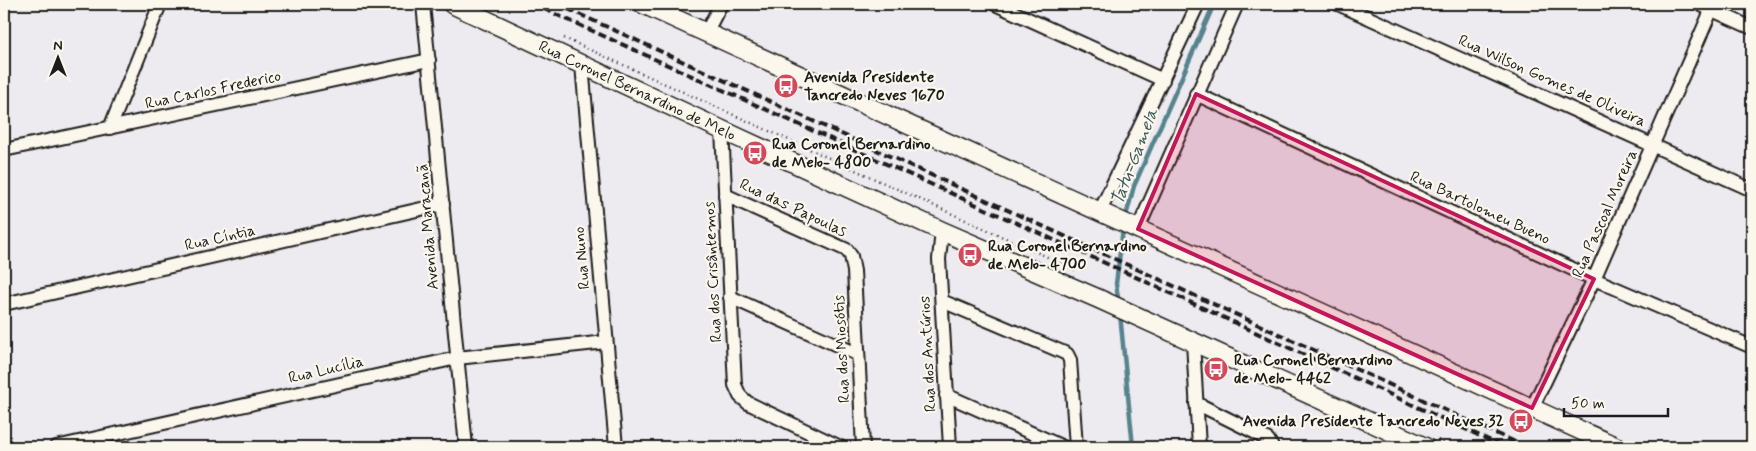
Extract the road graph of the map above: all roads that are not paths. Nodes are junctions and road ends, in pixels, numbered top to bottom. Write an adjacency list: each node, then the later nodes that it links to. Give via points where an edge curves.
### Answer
1 (160, 4): 18 (street)
2 (422, 4): 14 (street, Avenida Maracanã)
3 (452, 4): 15 (main road, Rua Coronel Bernardino de Melo)
4 (643, 4): 13 (main road)
5 (721, 4): 13 (street)
6 (995, 4): 16 (street)
7 (1198, 4): 16 (street)
8 (1237, 4): 17 (street)
9 (1338, 4): 20 (street, Rua Wilson Gomes de Oliveira)
10 (1699, 4): 11 (street)
11 (1713, 7): 12 (street); 20 (street, Rua Pascoal Moreira)
12 (1752, 28)
13 (706, 32): 25 (main road)
14 (429, 60): 18 (street, Rua Carlos Frederico); 24 (street, Avenida Maracanã)
15 (582, 65): 19 (main road, Rua Coronel Bernardino de Melo); 33 (street, Rua Nuno)
16 (1163, 80): 25 (street)
17 (1196, 94): 26 (street); 29 (street, Rua Bartolomeu Bueno)
18 (110, 128): 21 (street, Rua Carlos Frederico)
19 (722, 130): 23 (street, Rua dos Crisântemos); 27 (main road, Rua Coronel Bernardino de Melo)
20 (1654, 144): 22 (street, Rua Wilson Gomes de Oliveira); 29 (street, Rua Pascoal Moreira)
21 (4, 150)
22 (1752, 190)
23 (725, 195): 28 (street, Rua das Papoulas); 30 (street, Rua dos Crisântemos)
24 (443, 204): 32 (street, Rua Cíntia); 37 (street, Avenida Maracanã)
25 (1102, 212): 26 (main road)
26 (1135, 227): 40 (main road)
27 (942, 231): 31 (street, Rua dos Antúrios, via 939,259); 34 (main road, Rua Coronel Bernardino de Melo)
28 (847, 250): 36 (street, Rua dos Miosótis, via 854,271)
29 (1594, 279): 35 (street, Rua Bartolomeu Bueno); 40 (street, Rua Pascoal Moreira)
30 (730, 297): 36 (street); 44 (street, Rua dos Crisântemos, via 735,386 740,396 748,403)
31 (942, 301): 38 (street, Rua dos Antúrios); 48 (street, via 1067,354)
32 (4, 304)
33 (606, 342): 37 (street, Rua Lucília); 43 (street, Rua Nuno)
34 (1193, 342): 39 (street); 51 (main road, Rua Coronel Bernardino de Melo)
35 (1752, 347)
36 (858, 354): 45 (street, Rua dos Miosótis)
37 (457, 358): 41 (street, Rua Lucília); 42 (street, Avenida Maracanã)
38 (946, 395): 46 (street, Rua dos Antúrios); 47 (street)
39 (1196, 403): 49 (street); 50 (street, via 1256,433 1268,440)
40 (1532, 408): 52 (main road)
41 (56, 447)
42 (466, 447)
43 (616, 447)
44 (840, 447)
45 (863, 447)
46 (950, 447)
47 (1063, 447)
48 (1076, 447)
49 (1199, 447)
50 (1272, 447)
51 (1425, 447)
52 (1617, 447)

